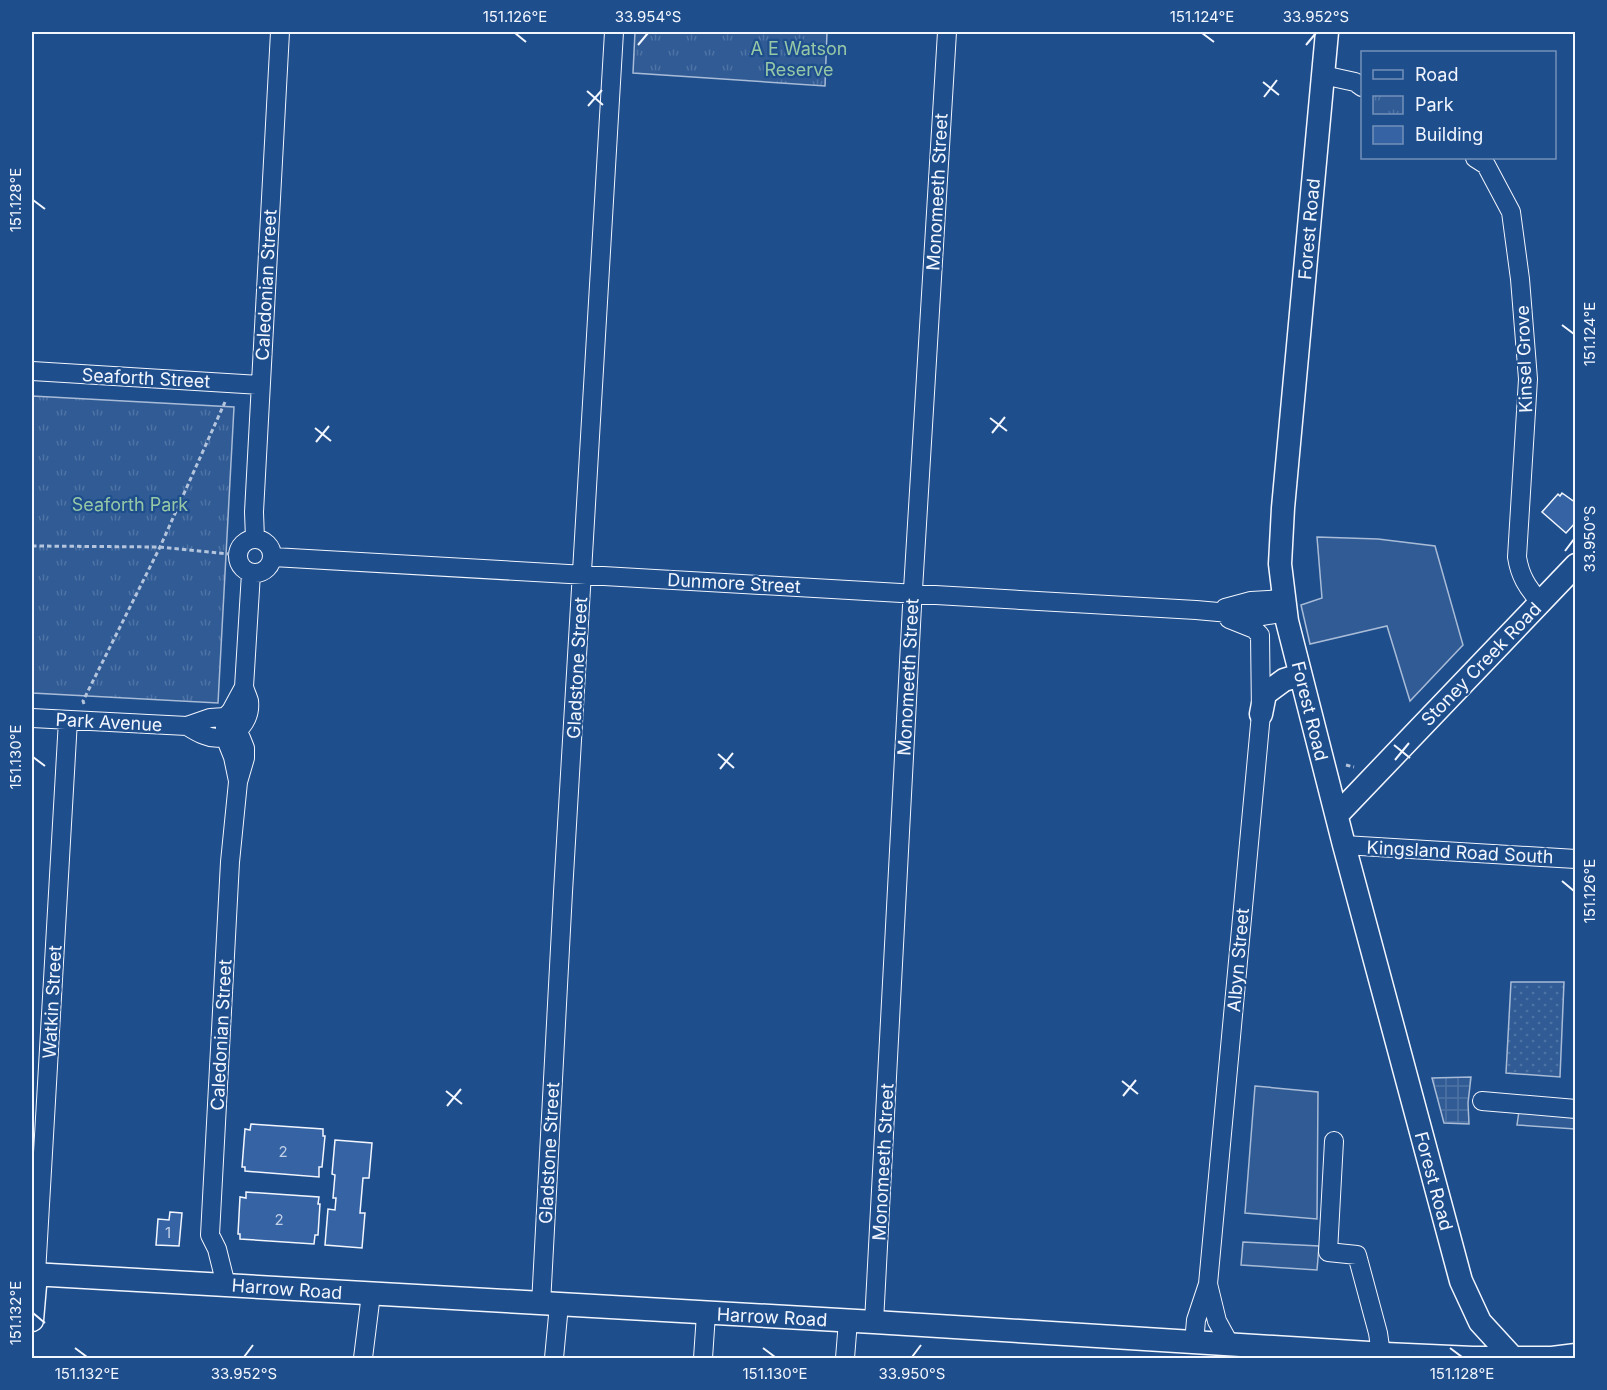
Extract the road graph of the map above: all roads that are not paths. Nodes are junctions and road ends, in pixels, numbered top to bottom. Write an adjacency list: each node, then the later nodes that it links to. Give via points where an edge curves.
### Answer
1 (280, 32): 9 (street, Caledonian Street)
2 (614, 32): 14 (street, Gladstone Street)
3 (946, 32): 15 (street, Monomeeth Street)
4 (1327, 32): 5 (main road, Forest Road)
5 (1323, 75): 6 (street); 17 (main road, Forest Road, via 1283,508 1280,564)
6 (1361, 86)
7 (1477, 159): 16 (street, Kinsel Grove, via 1486,165 1511,212 1528,379 1516,557 1520,575)
8 (32, 371): 9 (street, Seaforth Street)
9 (260, 385): 10 (street, Caledonian Street)
10 (255, 539): 11 (street, via 266,542); 13 (street, via 242,545 238,555 240,564)
11 (273, 557): 13 (street, via 266,570); 14 (street, Dunmore Street)
12 (1575, 565): 16 (main road, Stoney Creek Road)
13 (251, 573): 21 (street)
14 (582, 574): 15 (street, Dunmore Street); 38 (street, Gladstone Street)
15 (913, 593): 18 (street, Dunmore Street); 42 (street, Monomeeth Street)
16 (1540, 602): 28 (main road, Stoney Creek Road)
17 (1284, 606): 18 (street, Dunmore Street, via 1251,601); 20 (main road, Forest Road)
18 (1196, 610): 19 (street, Dunmore Street, via 1245,624)
19 (1260, 635): 22 (street, Albyn Street)
20 (1303, 684): 22 (main road); 28 (main road, Forest Road)
21 (244, 687): 23 (street); 27 (street, via 249,702 246,719)
22 (1261, 714): 35 (street, Albyn Street)
23 (225, 717): 26 (street, Park Avenue); 27 (street, Caledonian Street)
24 (32, 718): 25 (street, Park Avenue)
25 (77, 720): 26 (street, Park Avenue); 34 (street, Watkin Street)
26 (187, 726): 27 (street, Park Avenue, via 205,736)
27 (231, 735): 36 (street, Caledonian Street, via 245,748 246,758 238,782 230,862 210,1235)
28 (1337, 815): 29 (main road, Forest Road)
29 (1344, 845): 30 (street, Kingsland Road South); 47 (main road, Forest Road, via 1461,1281 1480,1322)
30 (1575, 859)
31 (1482, 1101): 32 (street)
32 (1575, 1109)
33 (1334, 1141): 45 (street, via 1328,1252 1357,1255)
34 (34, 1274): 36 (main road, Harrow Road); 40 (main road, Watkin Street)
35 (1208, 1284): 43 (street, Albyn Street, via 1217,1321); 44 (street, Albyn Street, via 1196,1320)
36 (226, 1285): 37 (main road, Harrow Road)
37 (371, 1294): 38 (main road, Harrow Road); 48 (street)
38 (550, 1304): 39 (main road, Harrow Road); 49 (street, Gladstone Street)
39 (706, 1314): 41 (main road, Harrow Road); 50 (street)
40 (32, 1320)
41 (848, 1321): 42 (main road, Harrow Road); 51 (street)
42 (874, 1322): 44 (main road, Harrow Road)
43 (1230, 1345): 44 (main road, Harrow Road); 45 (main road, Harrow Road)
44 (1201, 1348)
45 (1381, 1354): 47 (main road, Harrow Road)
46 (1575, 1355): 47 (main road, Harrow Road)
47 (1513, 1358)
48 (363, 1359)
49 (554, 1359)
50 (703, 1359)
51 (845, 1359)

